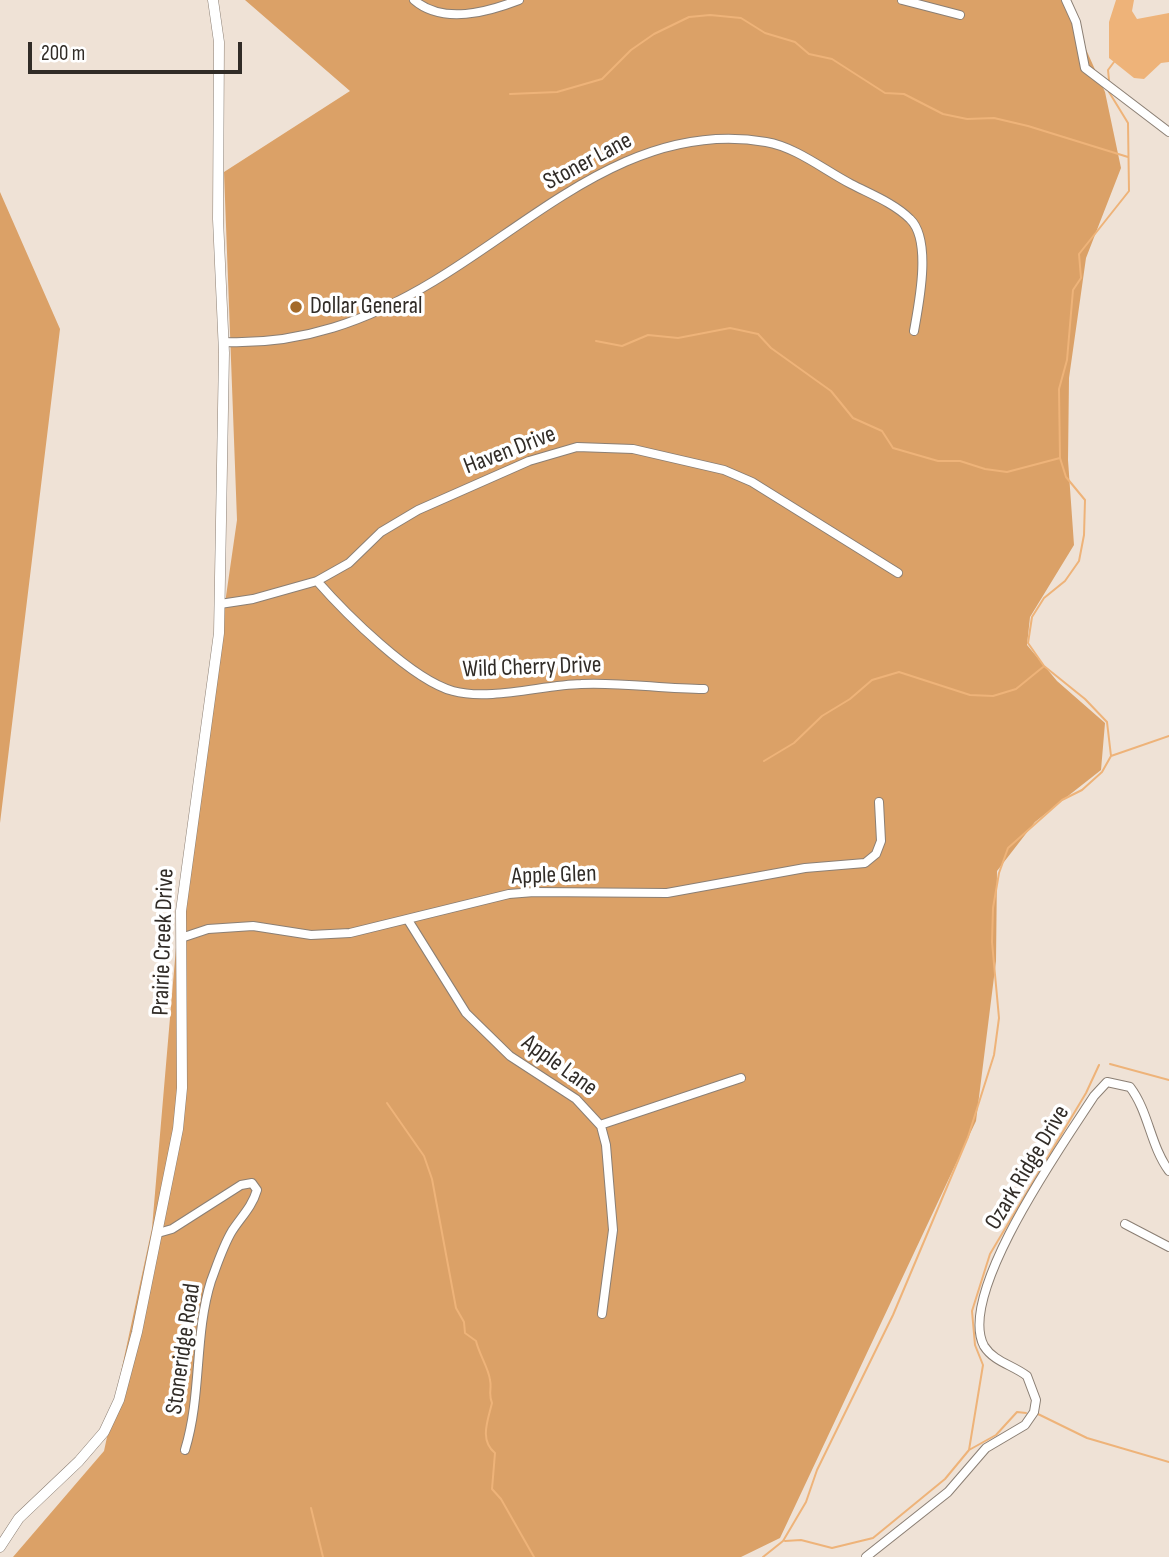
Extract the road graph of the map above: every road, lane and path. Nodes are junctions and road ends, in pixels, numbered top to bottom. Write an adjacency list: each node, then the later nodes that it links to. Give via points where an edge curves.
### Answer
1 (213, 0): 9 (main road, Prairie Creek Drive, via 219,42 218,219)
2 (414, 0): 3 (street, via 422,7 456,13 495,9)
3 (519, 0)
4 (902, 0): 6 (street)
5 (1067, 2): 7 (street, via 1085,68)
6 (960, 15)
7 (1169, 132)
8 (914, 331): 9 (street, Stoner Lane, via 921,291 921,248 911,219 789,149 768,142 727,140 689,142 641,153 567,193 433,282 344,324 290,340)
9 (224, 342): 12 (main road, Prairie Creek Drive)
10 (898, 573): 11 (street, Haven Drive, via 752,482 694,461 606,446 553,452 438,501 381,533 349,563)
11 (317, 581): 12 (street, Haven Drive); 13 (street, Wild Cherry Drive, via 377,642 453,691 605,683)
12 (220, 604): 16 (main road, Prairie Creek Drive)
13 (704, 689)
14 (879, 802): 15 (street, Apple Glen, via 881,841 876,854 864,863 805,868 667,893 509,894)
15 (408, 920): 16 (street, Apple Glen, via 330,936 253,926 208,929); 18 (street, Apple Lane, via 466,1013 510,1056 576,1099)
16 (181, 937): 21 (main road, Prairie Creek Drive, via 182,1087)
17 (741, 1079): 18 (street)
18 (600, 1125): 23 (street, Apple Lane, via 613,1230)
19 (1169, 1171): 26 (street, Ozark Ridge Drive, via 1153,1146 1138,1098 1130,1087 1107,1082 1021,1211 986,1293 980,1326 984,1345 998,1360 1027,1376 1036,1400 1034,1412 1025,1425 986,1448 948,1492)
20 (1125, 1224): 22 (street)
21 (158, 1233): 24 (street, Stoneridge Road, via 172,1229 241,1185 257,1190 224,1247 207,1299 193,1423); 25 (main road, Prairie Creek Drive, via 129,1368 104,1432 19,1518)
22 (1169, 1247)
23 (602, 1314)
24 (185, 1450)
25 (0, 1547)
26 (866, 1557)

